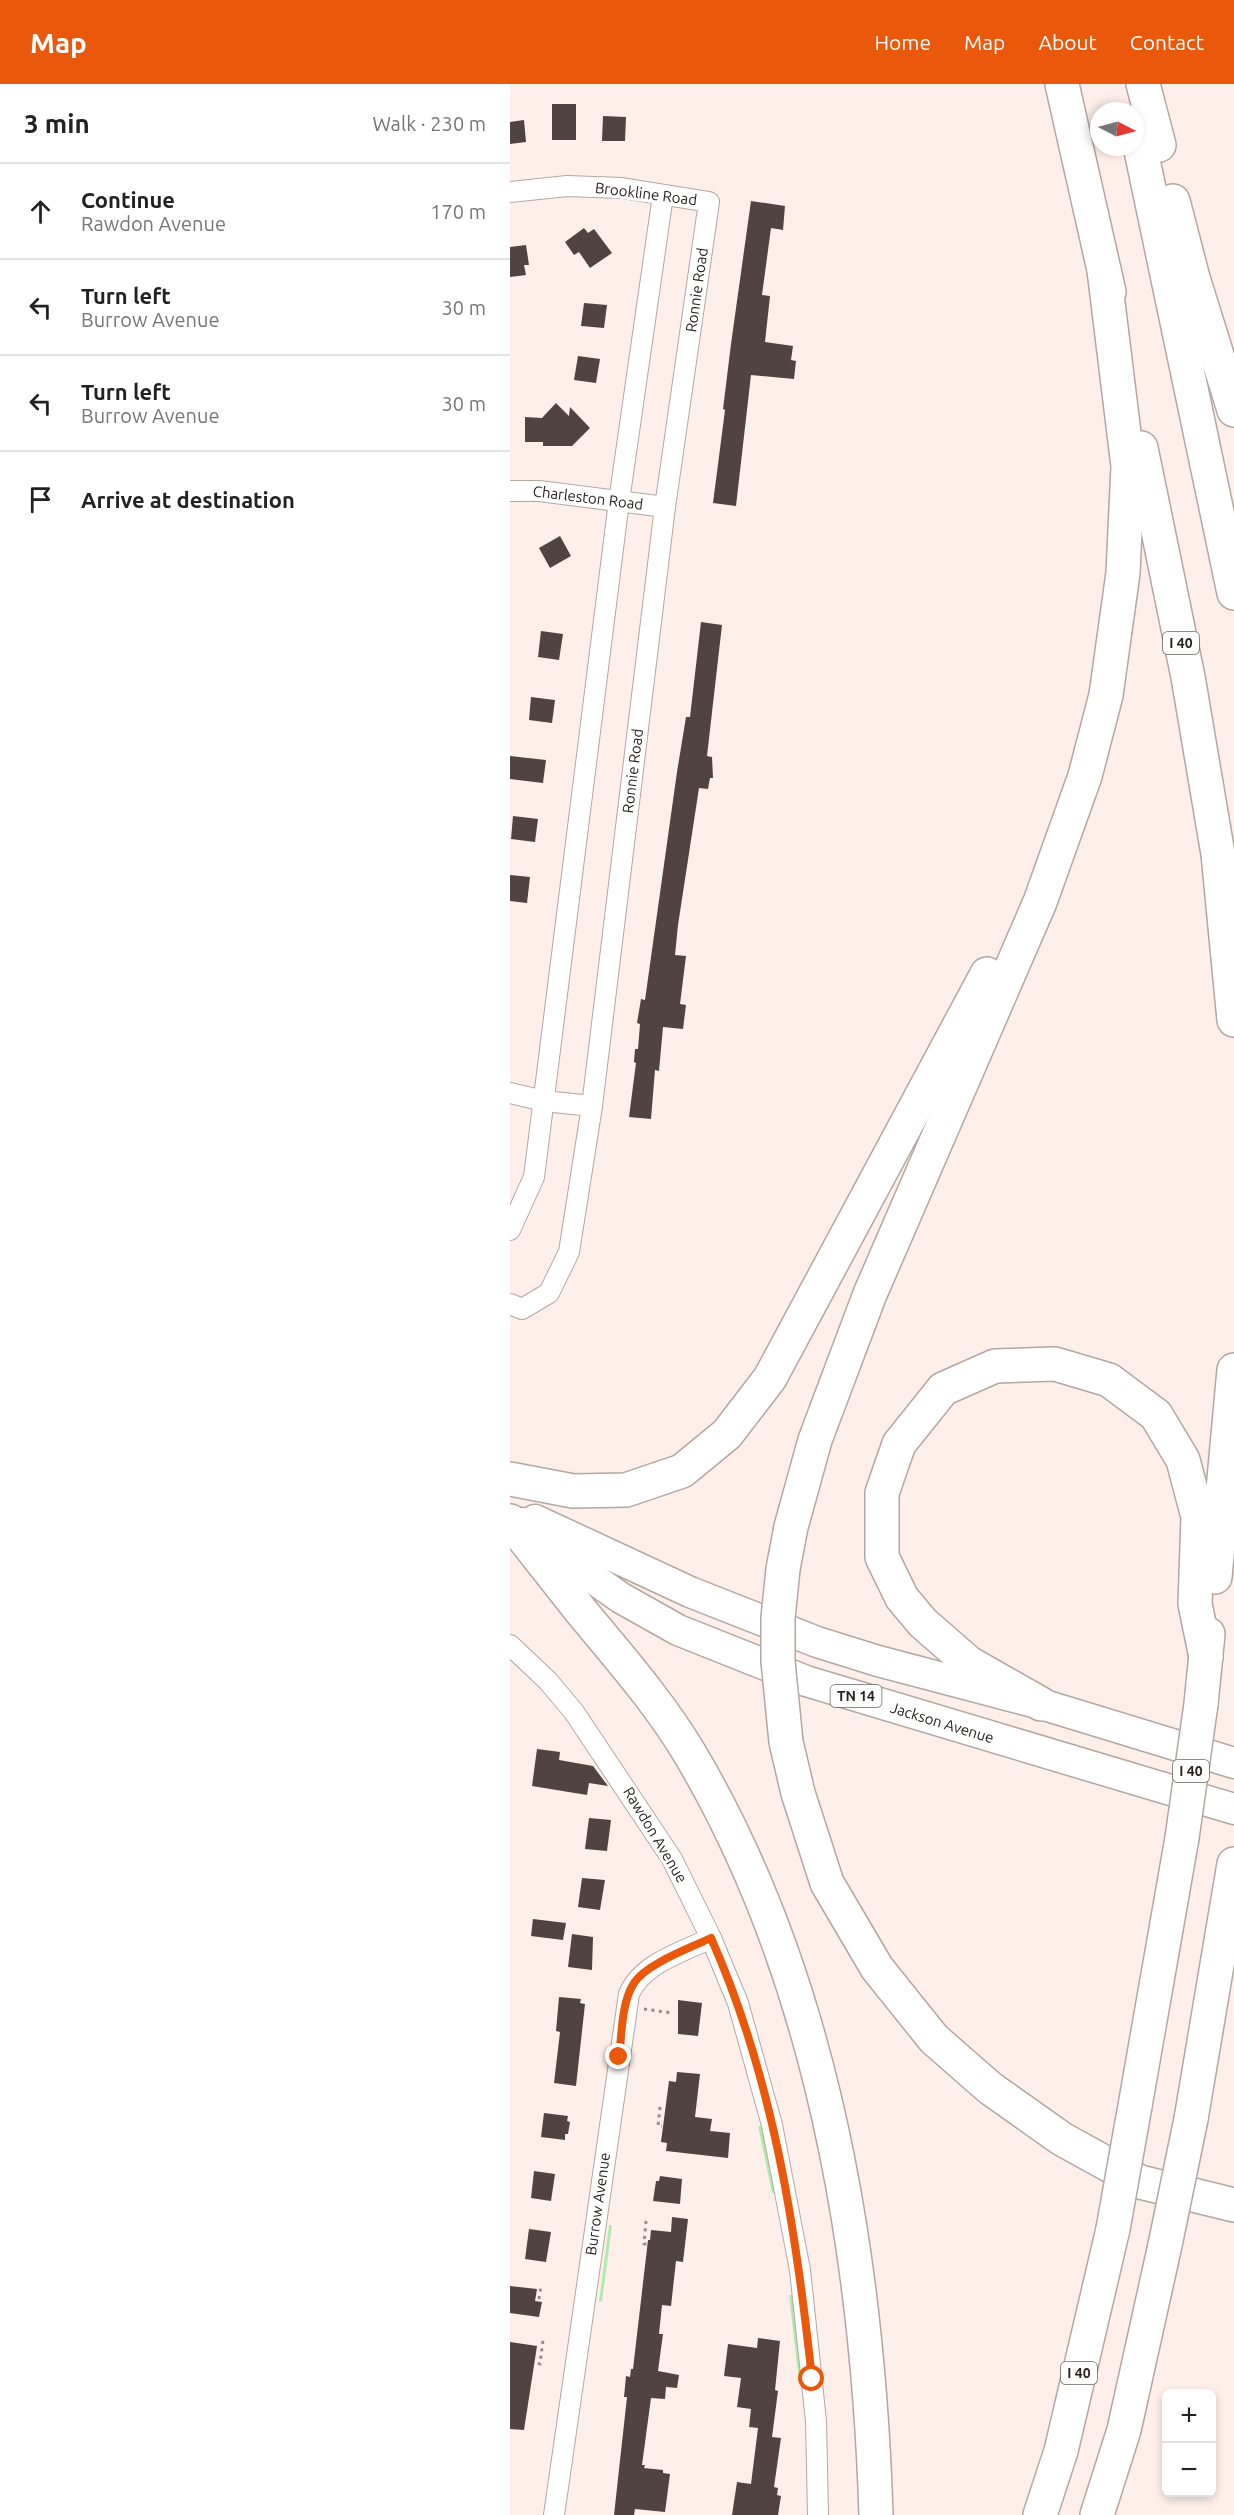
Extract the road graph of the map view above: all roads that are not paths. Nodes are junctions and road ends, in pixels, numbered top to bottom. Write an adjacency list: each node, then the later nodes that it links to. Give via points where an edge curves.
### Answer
1 (1062, 84): 9 (highway, I 40)
2 (1127, 84): 4 (highway)
3 (1143, 84): 10 (highway, via 1193,278)
4 (1131, 102)
5 (1142, 156): 14 (highway)
6 (510, 192): 7 (street, Brookline Road, via 567,186 622,188)
7 (663, 195): 8 (street, Brookline Road); 12 (street)
8 (709, 202): 13 (street, Ronnie Road)
9 (1104, 270): 15 (highway, via 1128,466 1121,583 1106,695); 16 (highway, I 40, via 1188,677 1218,854)
10 (1234, 410)
11 (510, 491): 12 (street, Charleston Road)
12 (619, 501): 13 (street, Charleston Road); 18 (street)
13 (665, 507): 19 (street, Ronnie Road)
14 (1234, 593)
15 (1085, 776): 23 (highway, via 1027,900 770,1378 727,1434 682,1471 626,1490 573,1491); 35 (highway, bridge, via 1040,902 866,1304 815,1440 791,1527 778,1618 786,1742 827,1883 877,1968 934,2039 990,2088 1062,2139 1140,2182)
16 (1234, 1020)
17 (510, 1093): 18 (street)
18 (544, 1101): 19 (street); 20 (street, via 534,1177)
19 (592, 1106): 21 (street, Ronnie Road, via 569,1252 549,1293 522,1309)
20 (510, 1230)
21 (510, 1304)
22 (1234, 1370): 28 (highway, I 40)
23 (510, 1479)
24 (510, 1508): 29 (main road, TN 14, via 690,1592 817,1642)
25 (510, 1514): 31 (main road, Jackson Avenue / TN 14, via 621,1598 678,1630 806,1681)
26 (510, 1521): 38 (highway, via 625,1662 682,1743 739,1845 766,1910 807,2036 843,2183 865,2328)
27 (510, 1645): 34 (street, Rawdon Avenue, via 548,1681 603,1752 672,1859)
28 (1206, 1657): 29 (highway, via 1195,1604 1198,1517 1183,1460 1156,1414 1109,1380 1055,1364 995,1366 943,1389 899,1444 882,1493 882,1557 902,1598 923,1623 969,1663); 39 (highway, I 40, bridge, via 1182,1838 1113,2229 1061,2451)
29 (1041, 1704): 30 (main road, TN 14)
30 (1234, 1763)
31 (1234, 1809)
32 (1233, 1869): 33 (highway); 40 (highway, bridge, via 1191,2119 1165,2245 1124,2430)
33 (1234, 1916)
34 (711, 1938): 36 (street, Burrow Avenue, via 652,1968 634,1983 629,1994); 37 (street, Rawdon Avenue, via 751,2045 788,2202 812,2379)
35 (1234, 2205)
36 (554, 2515)
37 (818, 2515)
38 (876, 2515)
39 (1040, 2515)
40 (1097, 2515)

